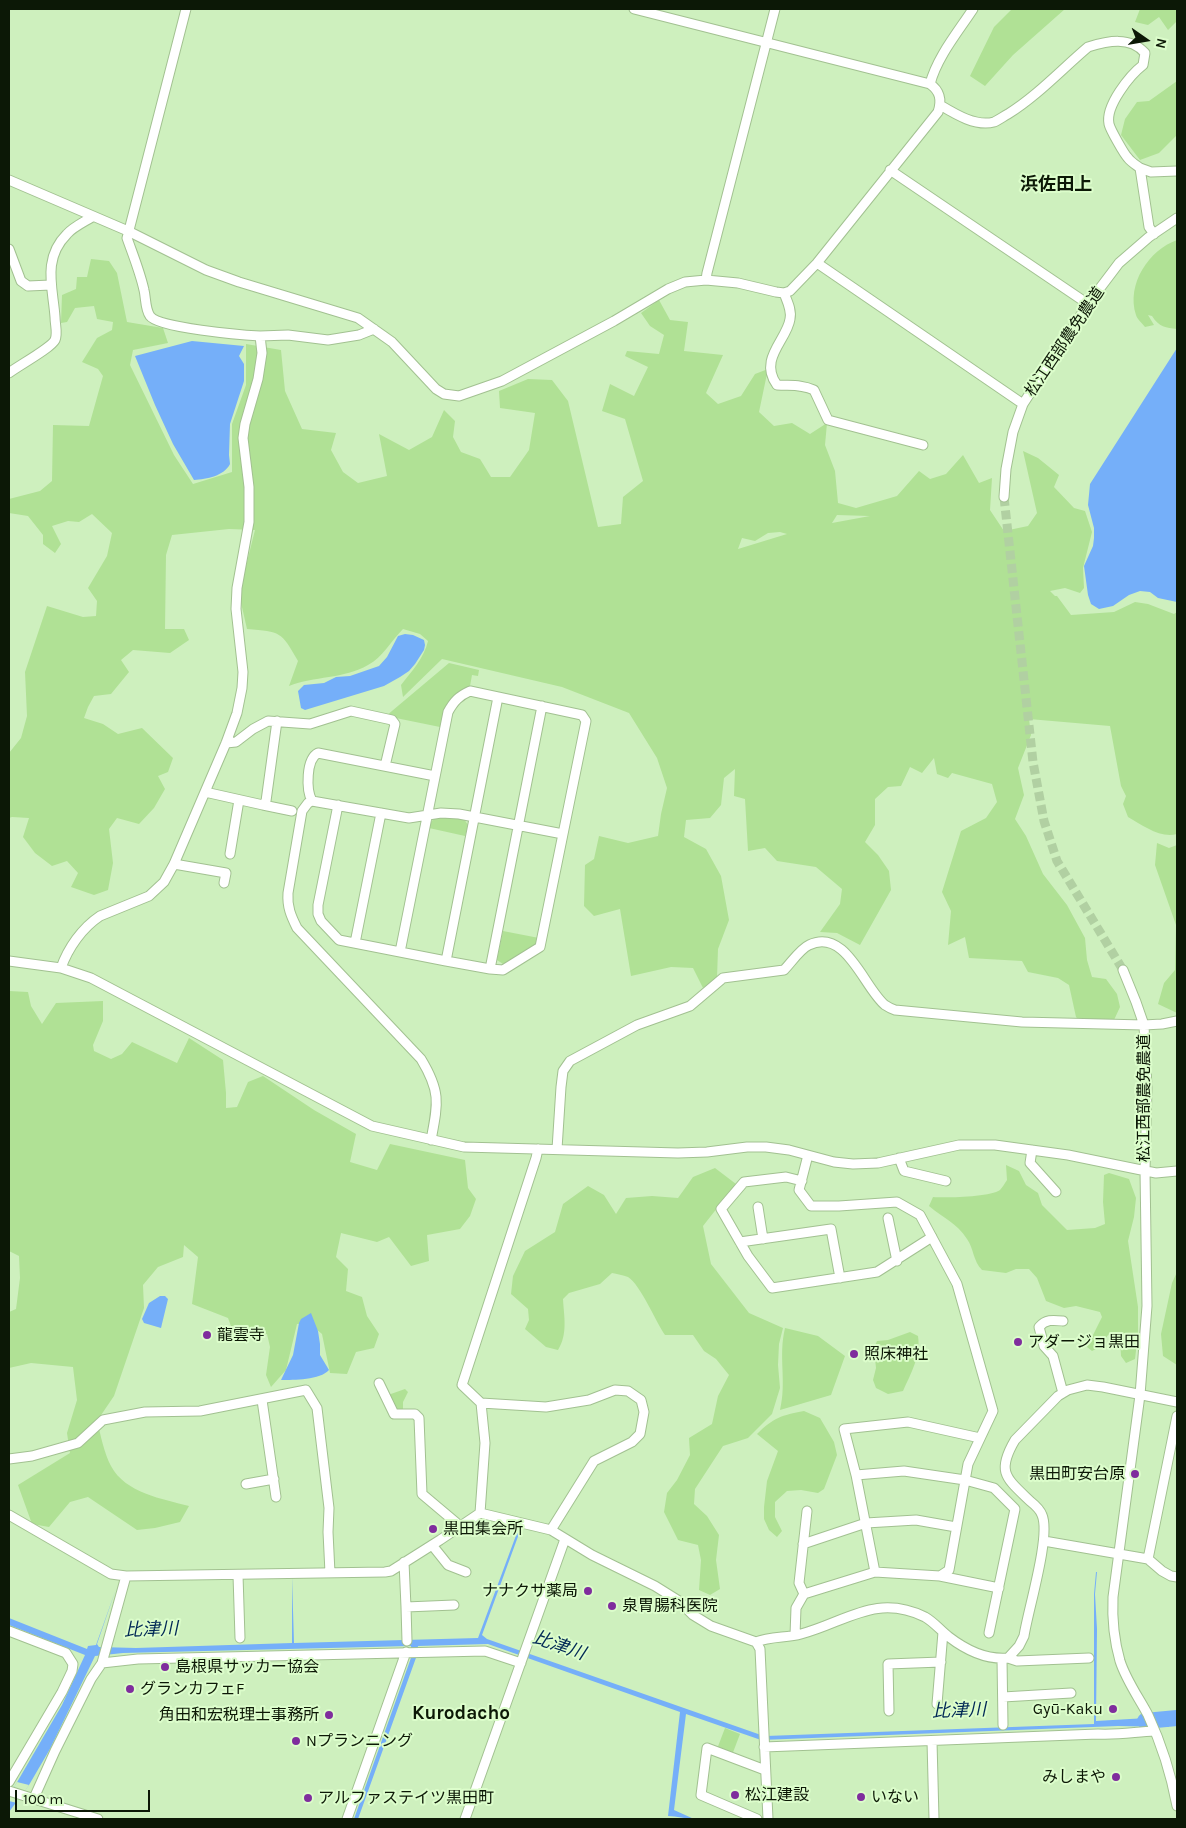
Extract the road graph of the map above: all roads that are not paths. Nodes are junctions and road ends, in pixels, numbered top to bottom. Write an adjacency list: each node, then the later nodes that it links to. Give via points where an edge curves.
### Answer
1 (186, 9): 14 (street)
2 (634, 9): 5 (street)
3 (775, 9): 5 (street)
4 (973, 9): 6 (street, via 940,60)
5 (766, 42): 6 (street); 18 (street)
6 (930, 84): 7 (street, via 940,97)
7 (940, 105): 8 (street, via 968,119 995,122 1019,107 1088,47 1127,41 1145,53 1143,64 1116,98 1109,113 1109,124 1128,159); 9 (street, via 938,112)
8 (1140, 168): 10 (street, via 1151,172); 15 (street)
9 (890, 170): 17 (street); 21 (street)
10 (1177, 171)
11 (9, 180): 12 (street)
12 (92, 217): 14 (street); 19 (street, via 67,234 58,248 50,269)
13 (1177, 218): 15 (street, 松江西部農免農道)
14 (128, 230): 22 (street, via 206,270 358,318); 23 (street, via 126,238 150,318 225,334)
15 (1154, 234): 21 (street, 松江西部農免農道, via 1119,263)
16 (9, 249): 19 (street, via 21,281 28,286)
17 (817, 263): 20 (street, via 790,291); 25 (street)
18 (706, 280): 20 (street); 22 (street, via 685,282 668,289 502,381 459,396 436,389 392,342)
19 (51, 285): 24 (street, via 55,340)
20 (784, 293): 26 (street, via 790,308 790,320 774,349 771,364 777,385 795,384 814,390 828,420)
21 (1088, 304): 25 (street, 松江西部農免農道)
22 (374, 329): 23 (street, via 328,340 288,335)
23 (260, 336): 31 (street, via 262,353 258,379 243,438 249,522 236,609 242,688)
24 (9, 373)
25 (1023, 404): 27 (street, 松江西部農免農道, via 1013,432)
26 (923, 445)
27 (1004, 497)
28 (498, 697): 29 (street); 33 (street, via 470,691 454,701 448,712); 42 (street)
29 (542, 706): 43 (street); 44 (street, via 582,714 586,721)
30 (277, 721): 31 (street, via 268,721 236,742); 32 (street, via 310,724 351,711 392,720 395,724); 37 (street)
31 (226, 743): 34 (street)
32 (385, 766): 33 (street); 36 (street, via 315,754 307,785)
33 (435, 776): 41 (street)
34 (205, 792): 35 (street); 46 (street)
35 (239, 800): 37 (street); 45 (street)
36 (312, 801): 38 (street); 57 (street, via 302,811 288,893 290,916 297,928 421,1059 433,1079 436,1095)
37 (263, 805): 39 (street)
38 (338, 805): 40 (street); 48 (street, via 318,914 339,940)
39 (292, 811)
40 (381, 813): 41 (street, via 409,818); 48 (street)
41 (428, 815): 42 (street, via 449,813); 49 (street)
42 (473, 817): 43 (street); 50 (street)
43 (519, 826): 44 (street); 53 (street)
44 (563, 834): 53 (street, via 540,947 503,970)
45 (230, 854)
46 (174, 864): 47 (street, via 226,873); 52 (street, via 164,882 149,896 94,920 70,948)
47 (224, 883)
48 (355, 943): 49 (street)
49 (400, 952): 50 (street)
50 (446, 961): 53 (street)
51 (9, 962): 52 (street)
52 (61, 968): 57 (street, via 91,978 372,1126)
53 (490, 969)
54 (1123, 970): 56 (street, 松江西部農免農道)
55 (1177, 1020): 56 (street)
56 (1144, 1025): 59 (street, via 1022,1022 895,1010 884,1004 848,955 822,941 807,946 784,970 723,978 690,1006 637,1025 570,1061 563,1071); 63 (street, 松江西部農免農道, via 1147,1088)
57 (430, 1140): 58 (street, via 464,1147)
58 (538, 1149): 59 (street); 81 (street, via 462,1385)
59 (557, 1149): 61 (street, via 678,1154 747,1146)
60 (1032, 1150): 62 (street, via 959,1145); 63 (street); 67 (street, via 1030,1163)
61 (808, 1155): 62 (street, via 853,1164); 65 (street)
62 (899, 1158): 66 (street, via 904,1171)
63 (1144, 1171): 64 (street); 78 (street, 松江西部農免農道, via 1147,1306)
64 (1177, 1171)
65 (802, 1181): 70 (street, via 799,1190 811,1206 896,1202 920,1215); 72 (street, via 786,1177 744,1182 721,1209)
66 (946, 1181)
67 (1056, 1192)
68 (758, 1207): 71 (street)
69 (888, 1218): 73 (street)
70 (932, 1237): 73 (street); 83 (street, via 957,1284 993,1411)
71 (763, 1239): 72 (street); 74 (street, via 831,1229)
72 (740, 1242): 74 (street, via 772,1288)
73 (896, 1261): 74 (street, via 877,1272)
74 (840, 1278)
75 (1063, 1321): 77 (street, via 1051,1320 1039,1327 1044,1346 1053,1356)
76 (379, 1383): 94 (street, via 394,1414 414,1414 419,1418 422,1494)
77 (1063, 1393): 78 (street, via 1087,1385); 98 (street, via 1015,1440 1004,1470 1008,1480 1043,1516)
78 (1140, 1395): 80 (street); 101 (street, 松江西部農免農道)
79 (262, 1400): 84 (street, via 200,1411 145,1412 103,1420 78,1443); 86 (street); 106 (street, via 306,1390 317,1408 329,1508)
80 (1177, 1402)
81 (481, 1403): 91 (street, via 485,1443); 96 (street, via 546,1407 589,1400 615,1390 628,1391 641,1400 644,1412 640,1434 632,1442 594,1461)
82 (1177, 1416): 102 (street)
83 (980, 1438): 85 (street, via 908,1422 844,1429); 87 (street, via 968,1464)
84 (9, 1459)
85 (856, 1475): 87 (street, via 904,1471); 93 (street)
86 (274, 1479): 88 (street); 89 (street)
87 (965, 1480): 95 (street); 111 (street, via 994,1488 1015,1509)
88 (246, 1484)
89 (276, 1497)
90 (807, 1511): 99 (street)
91 (480, 1513): 94 (street); 96 (street)
92 (9, 1516): 108 (street, via 111,1574)
93 (866, 1524): 95 (street, via 916,1520); 99 (street); 105 (street)
94 (460, 1526): 100 (street)
95 (956, 1527): 109 (street, via 949,1570)
96 (551, 1530): 97 (street)
97 (565, 1539): 121 (street, via 592,1556 655,1586 711,1626); 126 (street)
98 (1044, 1541): 101 (street); 124 (street, via 1024,1636 1019,1646)
99 (804, 1544): 112 (street, via 799,1583)
100 (432, 1545): 103 (street); 104 (street, via 448,1565)
101 (1118, 1554): 102 (street); 133 (street, 松江西部農免農道, via 1112,1597 1114,1635 1120,1662)
102 (1148, 1559): 110 (street, via 1162,1571)
103 (404, 1562): 106 (street, via 385,1572); 114 (street)
104 (466, 1572)
105 (875, 1572): 109 (street); 112 (street)
106 (330, 1573): 107 (street)
107 (238, 1574): 108 (street); 119 (street)
108 (126, 1576): 125 (street)
109 (940, 1576): 111 (street)
110 (1177, 1577)
111 (999, 1588): 117 (street)
112 (804, 1594): 118 (street, via 796,1608)
113 (454, 1605): 114 (street)
114 (406, 1607): 120 (street)
115 (9, 1631): 137 (street, via 66,1653 73,1664 62,1692)
116 (943, 1632): 118 (street, via 927,1618 915,1613 878,1607); 124 (street, via 976,1654); 127 (street)
117 (989, 1633)
118 (795, 1635): 121 (street)
119 (240, 1638)
120 (407, 1641)
121 (756, 1642): 134 (street, via 760,1648)
122 (412, 1652): 125 (street); 126 (street, via 485,1651); 141 (street)
123 (1089, 1658): 124 (street)
124 (1005, 1659): 129 (street)
125 (102, 1660): 138 (street)
126 (521, 1662): 142 (street)
127 (940, 1662): 130 (street); 131 (street, via 888,1664)
128 (1071, 1692): 129 (street)
129 (1003, 1697): 132 (street)
130 (937, 1704)
131 (889, 1711)
132 (1003, 1725)
133 (1154, 1731): 135 (street, via 1128,1735); 139 (street, 松江西部農免農道, via 1168,1762)
134 (764, 1741): 135 (street); 136 (street)
135 (932, 1741): 145 (street)
136 (765, 1770): 143 (street, via 707,1748 701,1796); 144 (street)
137 (9, 1788): 138 (street)
138 (30, 1797): 140 (street)
139 (1177, 1806)
140 (98, 1819)
141 (347, 1819)
142 (465, 1819)
143 (757, 1819)
144 (768, 1819)
145 (934, 1819)

